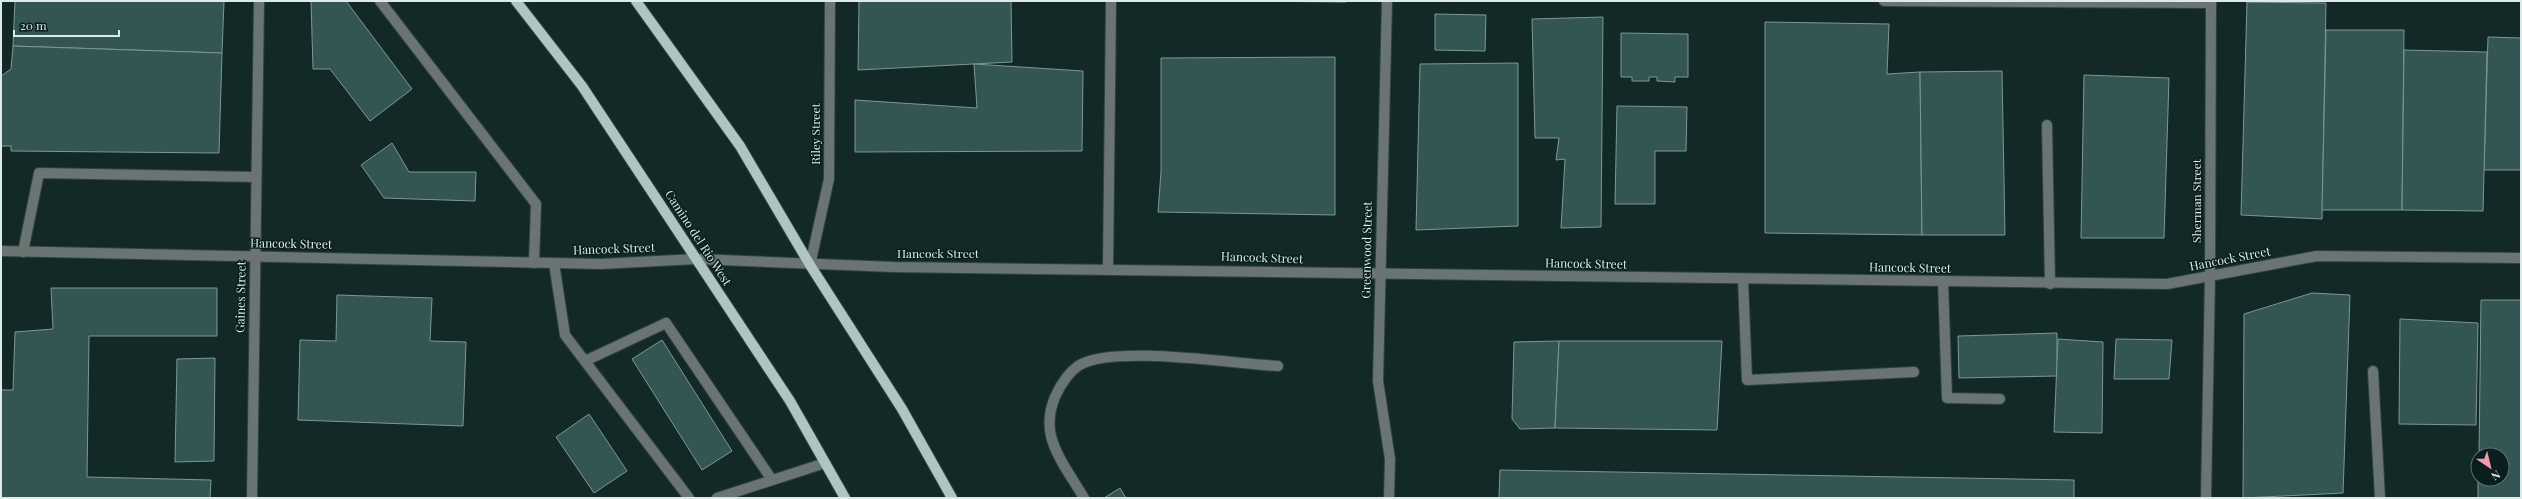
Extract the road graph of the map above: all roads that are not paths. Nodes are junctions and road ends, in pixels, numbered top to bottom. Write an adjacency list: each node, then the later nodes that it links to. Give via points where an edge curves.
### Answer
1 (259, 1): 12 (street, Gaines Street)
2 (380, 1): 18 (street, via 536,204)
3 (516, 1): 17 (main road, Camino del Rio West, via 582,86)
4 (636, 1): 20 (main road, via 740,146)
5 (830, 1): 20 (street, Riley Street, via 828,179)
6 (1111, 1): 21 (street)
7 (1387, 1): 22 (street, Greenwood Street)
8 (1884, 1): 9 (street)
9 (2065, 2): 10 (street)
10 (2211, 2): 23 (street, Sherman Street)
11 (2047, 125): 26 (street)
12 (256, 177): 14 (street, via 39,172); 15 (street, Gaines Street)
13 (1, 251): 14 (street, Hancock Street)
14 (23, 252): 15 (street, Hancock Street)
15 (255, 256): 18 (street, Hancock Street); 34 (street, Gaines Street)
16 (2521, 258): 23 (street, Hancock Street, via 2317,256)
17 (696, 259): 19 (street, Hancock Street, via 601,264); 20 (street, Hancock Street); 32 (main road, Camino del Rio West, via 790,401)
18 (534, 263): 19 (street, Hancock Street)
19 (554, 263): 27 (street, via 565,335)
20 (810, 264): 21 (street, Hancock Street); 38 (main road, via 902,409)
21 (1108, 269): 22 (street, Hancock Street)
22 (1380, 274): 24 (street, Hancock Street); 40 (street, Greenwood Street, via 1378,381 1390,459)
23 (2210, 276): 26 (street, Hancock Street, via 2167,284); 41 (street, Sherman Street)
24 (1743, 279): 25 (street, Hancock Street); 30 (street, via 1747,380)
25 (1943, 281): 26 (street, Hancock Street); 31 (street, via 1947,398)
26 (2050, 284)
27 (585, 361): 33 (street, via 666,323); 35 (street)
28 (1278, 366): 39 (street, via 1234,364 1190,357 1108,357 1079,366 1060,386 1050,410 1051,436)
29 (2373, 371): 42 (street)
30 (1914, 372)
31 (2000, 399)
32 (825, 463): 33 (street); 37 (main road, Camino del Rio West)
33 (772, 480): 36 (street)
34 (252, 498)
35 (689, 498)
36 (717, 498)
37 (846, 498)
38 (952, 498)
39 (1084, 498)
40 (1389, 498)
41 (2206, 498)
42 (2380, 498)

